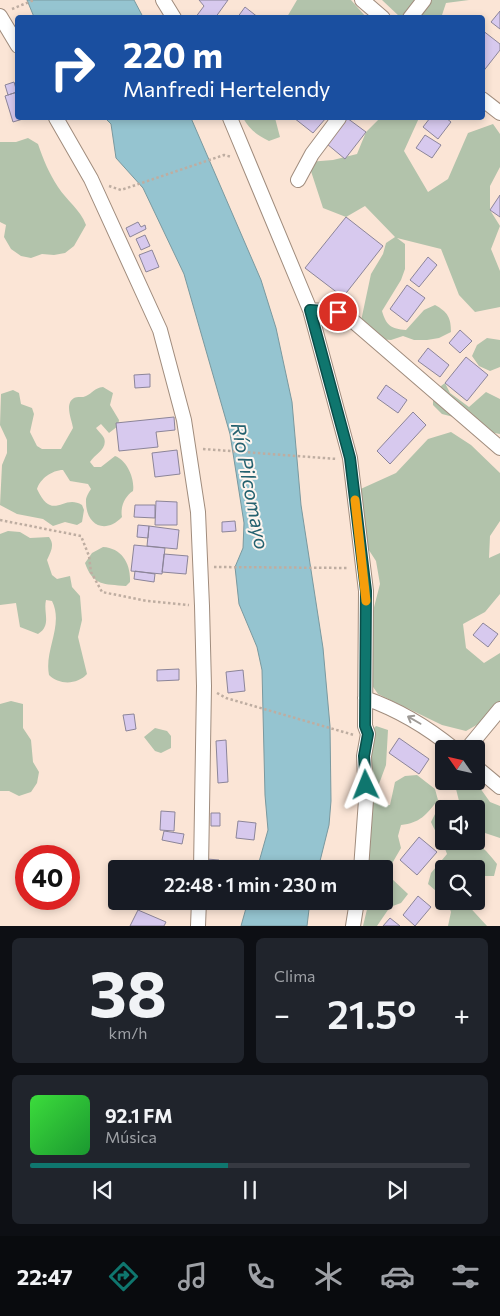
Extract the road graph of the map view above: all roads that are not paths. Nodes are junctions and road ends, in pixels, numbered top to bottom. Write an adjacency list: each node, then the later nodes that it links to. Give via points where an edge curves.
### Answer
1 (163, 0): 4 (street)
2 (362, 0): 5 (street)
3 (424, 0): 6 (street)
4 (172, 15)
5 (380, 15)
6 (412, 15)
7 (0, 16): 8 (street)
8 (15, 41)
9 (485, 101): 10 (street)
10 (500, 113)
11 (57, 120): 23 (street, via 91,179 160,330 184,420 198,512 202,606)
12 (231, 120): 15 (street)
13 (338, 120): 14 (street, via 312,154)
14 (298, 180)
15 (310, 310): 16 (street, via 338,312 352,321); 17 (street, via 350,458 366,591)
16 (500, 448)
17 (365, 698): 19 (street, one-way to 17, via 394,708); 24 (street, via 368,734 364,756 366,800)
18 (500, 709): 20 (street)
19 (442, 740)
20 (474, 740)
21 (485, 774): 22 (street)
22 (500, 787)
23 (201, 860)
24 (362, 860)
25 (199, 910): 27 (street)
26 (356, 910): 28 (street)
27 (198, 926)
28 (353, 926)

